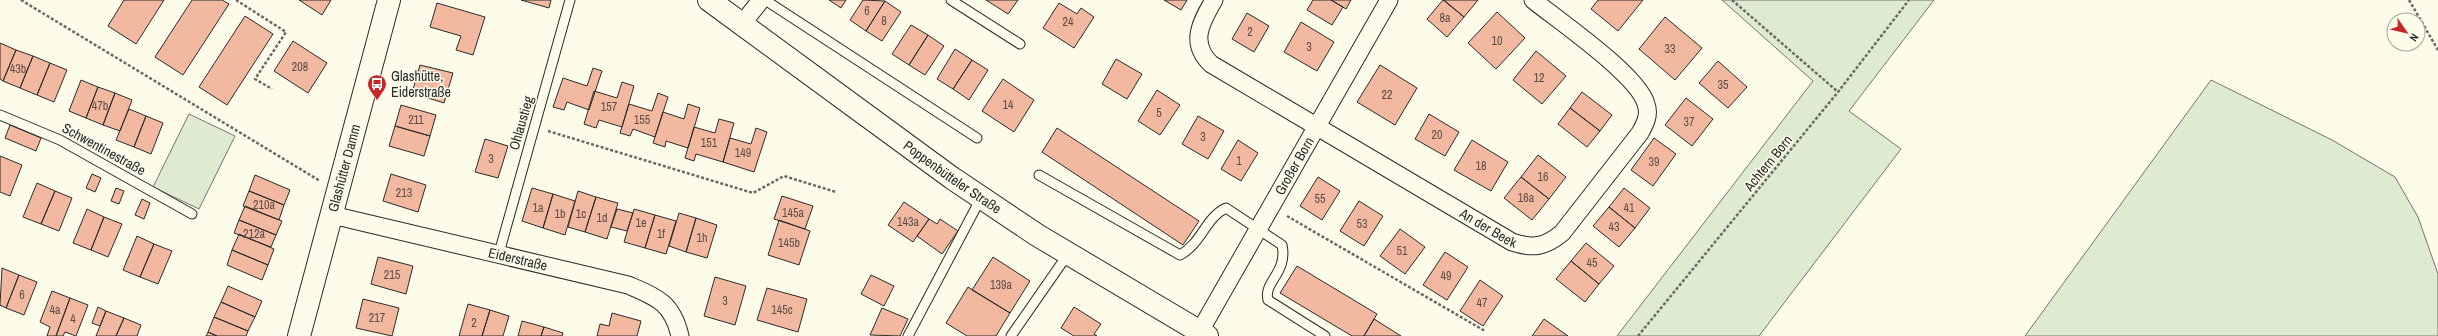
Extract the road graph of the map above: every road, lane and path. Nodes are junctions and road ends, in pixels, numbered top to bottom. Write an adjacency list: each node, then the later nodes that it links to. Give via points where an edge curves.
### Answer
1 (21, 0): 25 (path)
2 (236, 0): 18 (path, via 286,32 255,79)
3 (389, 0): 25 (main road, Glashütter Damm)
4 (570, 0): 21 (lane, Ohlaustieg)
5 (709, 0): 15 (main road, Poppenbütteler Straße)
6 (761, 0): 15 (street)
7 (765, 0): 23 (lane)
8 (951, 0): 16 (lane)
9 (1214, 0): 22 (street, An der Beek, via 1201,22 1199,34 1205,59)
10 (1389, 0): 22 (street, Großer Born)
11 (1533, 0): 22 (street, An der Beek, via 1620,71 1642,96 1648,112 1640,133 1562,233 1549,243 1532,247 1512,242)
12 (1732, 0): 19 (path)
13 (1909, 0): 19 (path, Achtern Born)
14 (2409, 0): 17 (path)
15 (742, 24): 27 (main road, Poppenbütteler Straße)
16 (1020, 44)
17 (2438, 50)
18 (272, 90)
19 (1838, 92): 41 (path, Achtern Born)
20 (0, 115): 28 (lane, Schwentinestraße, via 60,140)
21 (534, 127): 26 (path, via 753,192 784,176); 32 (lane, Ohlaustieg)
22 (1316, 128): 30 (street, Großer Born)
23 (977, 138)
24 (1039, 174): 30 (lane, via 1180,255 1192,248 1216,213 1226,208)
25 (338, 192): 29 (main road, Glashütter Damm)
26 (836, 192)
27 (981, 198): 33 (main road, Poppenbütteler Straße); 38 (lane)
28 (192, 214)
29 (332, 215): 32 (street, Eiderstraße); 36 (main road, Glashütter Damm)
30 (1258, 228): 31 (lane); 35 (street, Großer Born)
31 (1273, 239): 34 (path, via 1288,215); 40 (lane, via 1282,245 1284,257 1266,293 1268,300)
32 (499, 254): 37 (street, Eiderstraße, via 628,285 659,298 674,318)
33 (1068, 254): 35 (main road, Poppenbütteler Straße); 39 (lane)
34 (1485, 330)
35 (1204, 334)
36 (299, 336)
37 (680, 336)
38 (908, 336)
39 (1011, 336)
40 (1325, 336)
41 (1638, 336)

